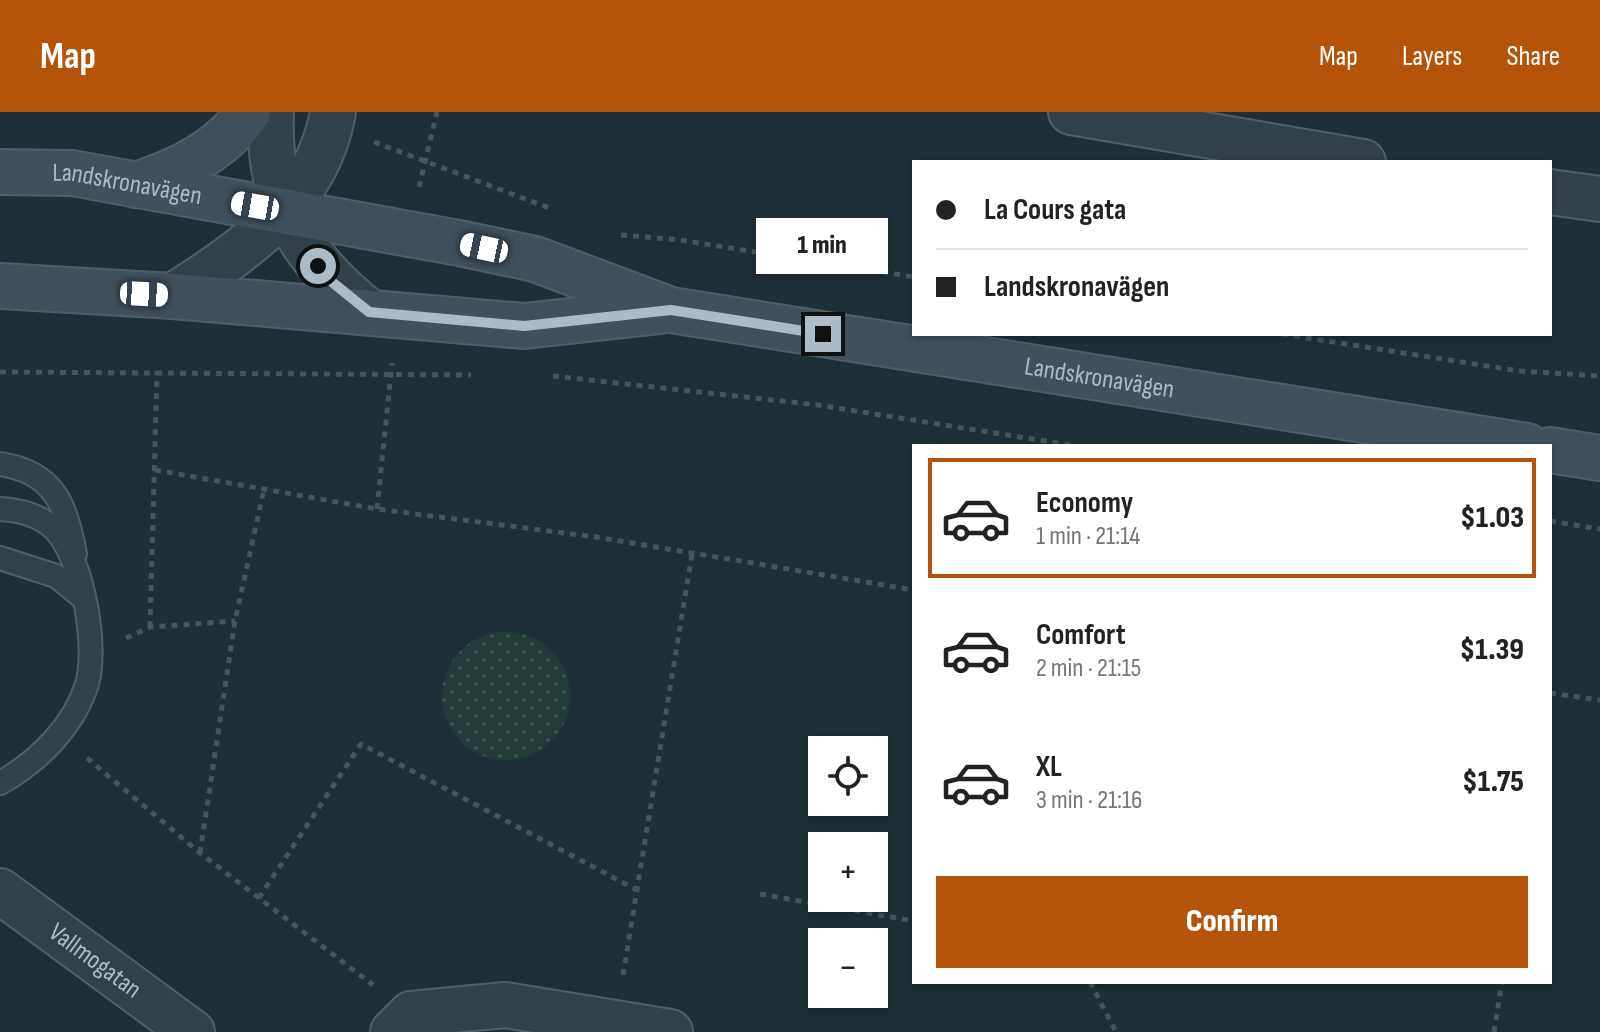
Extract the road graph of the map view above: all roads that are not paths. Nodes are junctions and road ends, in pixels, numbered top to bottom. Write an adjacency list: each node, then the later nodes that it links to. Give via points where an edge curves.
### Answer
1 (248, 112): 9 (main road, via 204,155 176,172)
2 (271, 112): 13 (street, via 272,170)
3 (1071, 112): 6 (street)
4 (331, 124): 13 (street, via 310,177)
5 (0, 149): 8 (main road)
6 (1351, 160)
7 (0, 172): 8 (main road, Landskronavägen)
8 (72, 173): 9 (main road, Landskronavägen); 10 (main road)
9 (136, 185): 13 (main road, Landskronavägen)
10 (0, 189)
11 (1552, 192): 12 (street)
12 (1600, 199)
13 (285, 211): 15 (street, via 238,255); 16 (main road, Landskronavägen, via 535,259); 17 (street, via 304,249)
14 (0, 286): 15 (main road, Landskronavägen)
15 (173, 296): 17 (main road, Landskronavägen)
16 (671, 310): 17 (main road, Landskronavägen, via 524,326); 18 (main road, Landskronavägen)
17 (369, 312)
18 (1514, 444)
19 (1552, 450): 20 (main road)
20 (1600, 458)
21 (0, 464): 24 (lane, via 30,472 58,495)
22 (0, 509): 24 (lane, via 33,516 55,531 71,557)
23 (0, 558): 24 (lane, via 56,576)
24 (83, 598): 25 (lane, via 92,653 75,712 36,759)
25 (0, 783)
26 (0, 891): 28 (street, Vallmogatan)
27 (402, 1023): 29 (street, via 505,1005)
28 (192, 1032)
29 (670, 1032)

